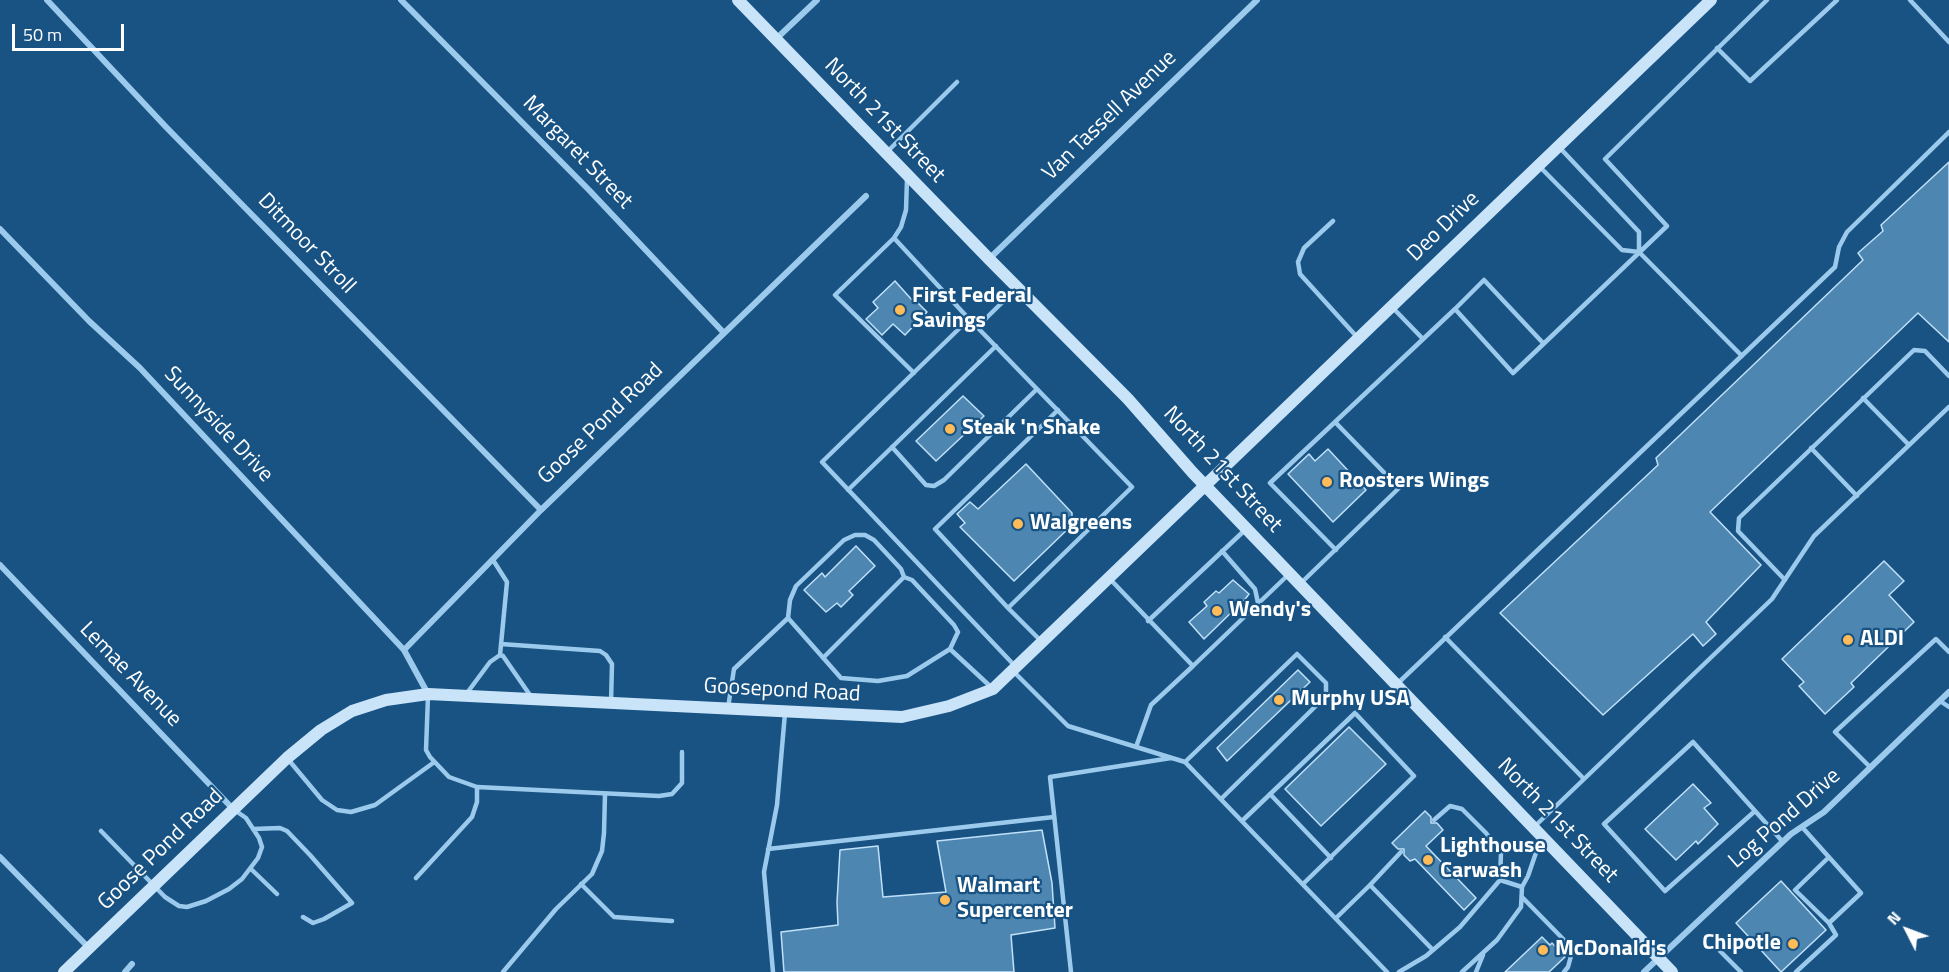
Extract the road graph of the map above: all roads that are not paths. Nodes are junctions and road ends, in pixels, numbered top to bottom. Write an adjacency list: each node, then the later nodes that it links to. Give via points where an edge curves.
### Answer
1 (47, 0): 49 (street, Ditmoor Stroll)
2 (401, 0): 30 (street, Margaret Street)
3 (738, 0): 10 (street, North 21st Street)
4 (817, 0): 10 (street)
5 (1257, 0): 24 (street, Van Tassell Avenue)
6 (1711, 0): 15 (street, Deo Drive)
7 (1767, 0): 12 (lane)
8 (1837, 0): 12 (lane, via 1750,81)
9 (1910, 0): 11 (lane)
10 (775, 40): 16 (street, North 21st Street)
11 (1949, 42)
12 (1717, 48): 23 (lane, via 1605,159 1667,226)
13 (957, 82): 16 (lane)
14 (1949, 132): 35 (lane, via 1847,232 1835,267)
15 (1558, 147): 17 (street, Deo Drive); 23 (lane, via 1639,232)
16 (886, 153): 18 (street, North 21st Street)
17 (1539, 165): 23 (lane, via 1622,250); 26 (street, Deo Drive)
18 (907, 175): 22 (lane, via 906,210); 24 (street, North 21st Street)
19 (866, 196): 30 (street, Goose Pond Road)
20 (1333, 221): 31 (lane, via 1304,248 1300,274)
21 (0, 229): 68 (street, Sunnyside Drive, via 140,368)
22 (894, 238): 28 (lane); 36 (lane, via 835,295)
23 (1639, 252): 33 (lane); 35 (lane)
24 (989, 259): 25 (street, North 21st Street)
25 (1017, 287): 29 (lane); 46 (street, North 21st Street)
26 (1392, 307): 31 (street, Deo Drive); 32 (lane)
27 (1455, 309): 32 (lane); 33 (lane, via 1484,280); 33 (lane, via 1513,373)
28 (969, 319): 29 (lane); 36 (lane)
29 (977, 327): 34 (lane)
30 (724, 333): 49 (street, Goose Pond Road)
31 (1359, 339): 46 (street, Deo Drive)
32 (1423, 339): 42 (lane)
33 (1543, 343)
34 (996, 346): 38 (lane); 44 (lane)
35 (1742, 356): 64 (lane)
36 (914, 373): 47 (lane, via 822,462)
37 (1949, 376): 39 (lane, via 1925,351 1914,350)
38 (1037, 389): 41 (lane); 44 (lane, via 934,486 926,485)
39 (1863, 398): 43 (lane); 45 (lane)
40 (1949, 407): 43 (lane)
41 (1058, 410): 61 (lane, via 935,529); 61 (lane, via 1132,487)
42 (1335, 422): 51 (lane, via 1399,488); 51 (lane, via 1270,483)
43 (1909, 445): 48 (lane)
44 (892, 447): 47 (lane)
45 (1811, 448): 48 (lane); 58 (lane, via 1739,518 1738,531)
46 (1206, 485): 50 (street, North 21st Street); 57 (street, Goosepond Road)
47 (849, 490): 73 (lane)
48 (1857, 496): 58 (lane, via 1814,536)
49 (541, 510): 53 (street, Goose Pond Road)
50 (1247, 529): 52 (lane); 55 (street, North 21st Street)
51 (1336, 550): 59 (lane)
52 (1222, 551): 60 (lane, via 1255,589); 63 (lane)
53 (493, 560): 66 (lane, via 507,582); 68 (street, Goose Pond Road)
54 (0, 565): 97 (street, Lemae Avenue)
55 (1290, 573): 59 (street, North 21st Street); 60 (lane)
56 (904, 578): 62 (lane, via 901,569 874,540 855,535 844,540 796,586); 67 (lane, via 912,580 954,625 958,632); 71 (lane)
57 (1109, 578): 63 (lane); 65 (street, Goosepond Road)
58 (1785, 580): 92 (lane, via 1772,599)
59 (1300, 584): 74 (street, North 21st Street)
60 (1258, 603): 72 (lane)
61 (1008, 608): 65 (lane)
62 (788, 618): 71 (lane); 83 (lane, via 734,669)
63 (1148, 621): 72 (lane)
64 (1445, 637): 74 (lane); 92 (lane)
65 (1042, 642): 73 (street, Goosepond Road)
66 (501, 644): 70 (lane); 81 (lane, via 600,651 612,664)
67 (950, 649): 71 (lane, via 907,676 878,681 841,678); 75 (lane)
68 (405, 650): 77 (street)
69 (1949, 652): 91 (lane, via 1936,639 1835,732)
70 (500, 655): 78 (lane, via 490,662); 79 (lane)
71 (823, 658)
72 (1193, 666): 85 (lane, via 1151,705)
73 (1014, 669): 75 (street, Goosepond Road); 85 (lane, via 1068,726)
74 (1396, 685): 105 (street, North 21st Street)
75 (993, 689): 84 (street, Goosepond Road, via 949,706 902,717)
76 (1949, 692): 80 (street, Log Pond Drive)
77 (428, 694): 78 (street, Goosepond Road); 87 (street, Goosepond Road, via 386,700 352,711); 90 (lane, via 426,750)
78 (465, 696): 79 (street, Goosepond Road)
79 (534, 700): 81 (street, Goosepond Road)
80 (1940, 701): 82 (lane); 91 (street, Log Pond Drive)
81 (611, 704): 83 (street, Goosepond Road)
82 (1949, 707)
83 (728, 710): 84 (street, Goosepond Road)
84 (785, 712): 107 (lane, via 777,805)
85 (1136, 747): 88 (lane)
86 (682, 752): 94 (lane, via 682,783 672,794)
87 (287, 758): 90 (lane, via 322,800 337,810 351,812 375,805); 97 (street, Goose Pond Road)
88 (1172, 758): 89 (lane); 99 (lane, via 1050,777)
89 (1185, 762): 96 (lane); 96 (lane, via 1297,654 1326,683 1326,696)
90 (434, 763): 93 (lane, via 449,777)
91 (1870, 767): 102 (street, Log Pond Drive, via 1824,812)
92 (1584, 779): 105 (lane)
93 (477, 787): 94 (lane); 113 (lane, via 472,817)
94 (605, 794): 115 (lane, via 602,851 592,874)
95 (1270, 794): 100 (lane); 111 (lane); 111 (lane, via 1355,713 1414,776)
96 (1221, 799): 100 (lane)
97 (233, 809): 103 (lane); 117 (street, Goose Pond Road)
98 (1755, 812): 98 (lane, via 1693,742 1604,824 1665,891); 106 (lane)
99 (1054, 817): 107 (lane); 136 (lane)
100 (1242, 820): 116 (lane)
101 (1434, 820): 114 (lane, via 1450,806 1462,809 1501,853)
102 (1802, 827): 106 (street, Log Pond Drive); 110 (lane)
103 (254, 829): 112 (lane, via 262,847); 122 (lane, via 287,831 352,903 313,923)
104 (101, 831): 117 (lane)
105 (1538, 831): 119 (lane); 130 (street, North 21st Street)
106 (1783, 842): 130 (street, Log Pond Drive)
107 (768, 849): 135 (lane, via 764,872)
108 (1401, 852): 118 (lane)
109 (0, 857): 126 (street)
110 (1829, 857): 125 (lane, via 1861,893); 125 (lane, via 1795,890)
111 (1331, 858): 116 (lane)
112 (251, 869): 117 (lane, via 229,889 187,907 172,902); 120 (lane)
113 (416, 878)
114 (1500, 880): 119 (lane); 127 (lane, via 1460,927)
115 (582, 884): 124 (lane, via 614,917); 134 (lane)
116 (1303, 884): 123 (lane)
117 (154, 885): 126 (street, Goose Pond Road)
118 (1370, 885): 123 (lane); 127 (lane)
119 (1522, 887): 121 (lane)
120 (277, 894)
121 (1522, 896): 129 (lane, via 1521,907); 141 (lane, via 1567,943 1571,956)
122 (303, 917)
123 (1336, 918): 137 (lane)
124 (672, 921)
125 (1828, 923): 145 (lane, via 1836,935)
126 (89, 948): 132 (street, Goose Pond Road)
127 (1433, 950): 138 (lane)
128 (1720, 951): 144 (lane)
129 (1484, 952): 139 (lane); 140 (lane)
130 (1659, 958): 142 (street, Log Pond Drive); 143 (street, North 21st Street)
131 (132, 964): 133 (street)
132 (64, 972)
133 (125, 972)
134 (503, 972)
135 (773, 972)
136 (1071, 972)
137 (1388, 972)
138 (1399, 972)
139 (1462, 972)
140 (1476, 972)
141 (1564, 972)
142 (1644, 972)
143 (1672, 972)
144 (1741, 972)
145 (1796, 972)

